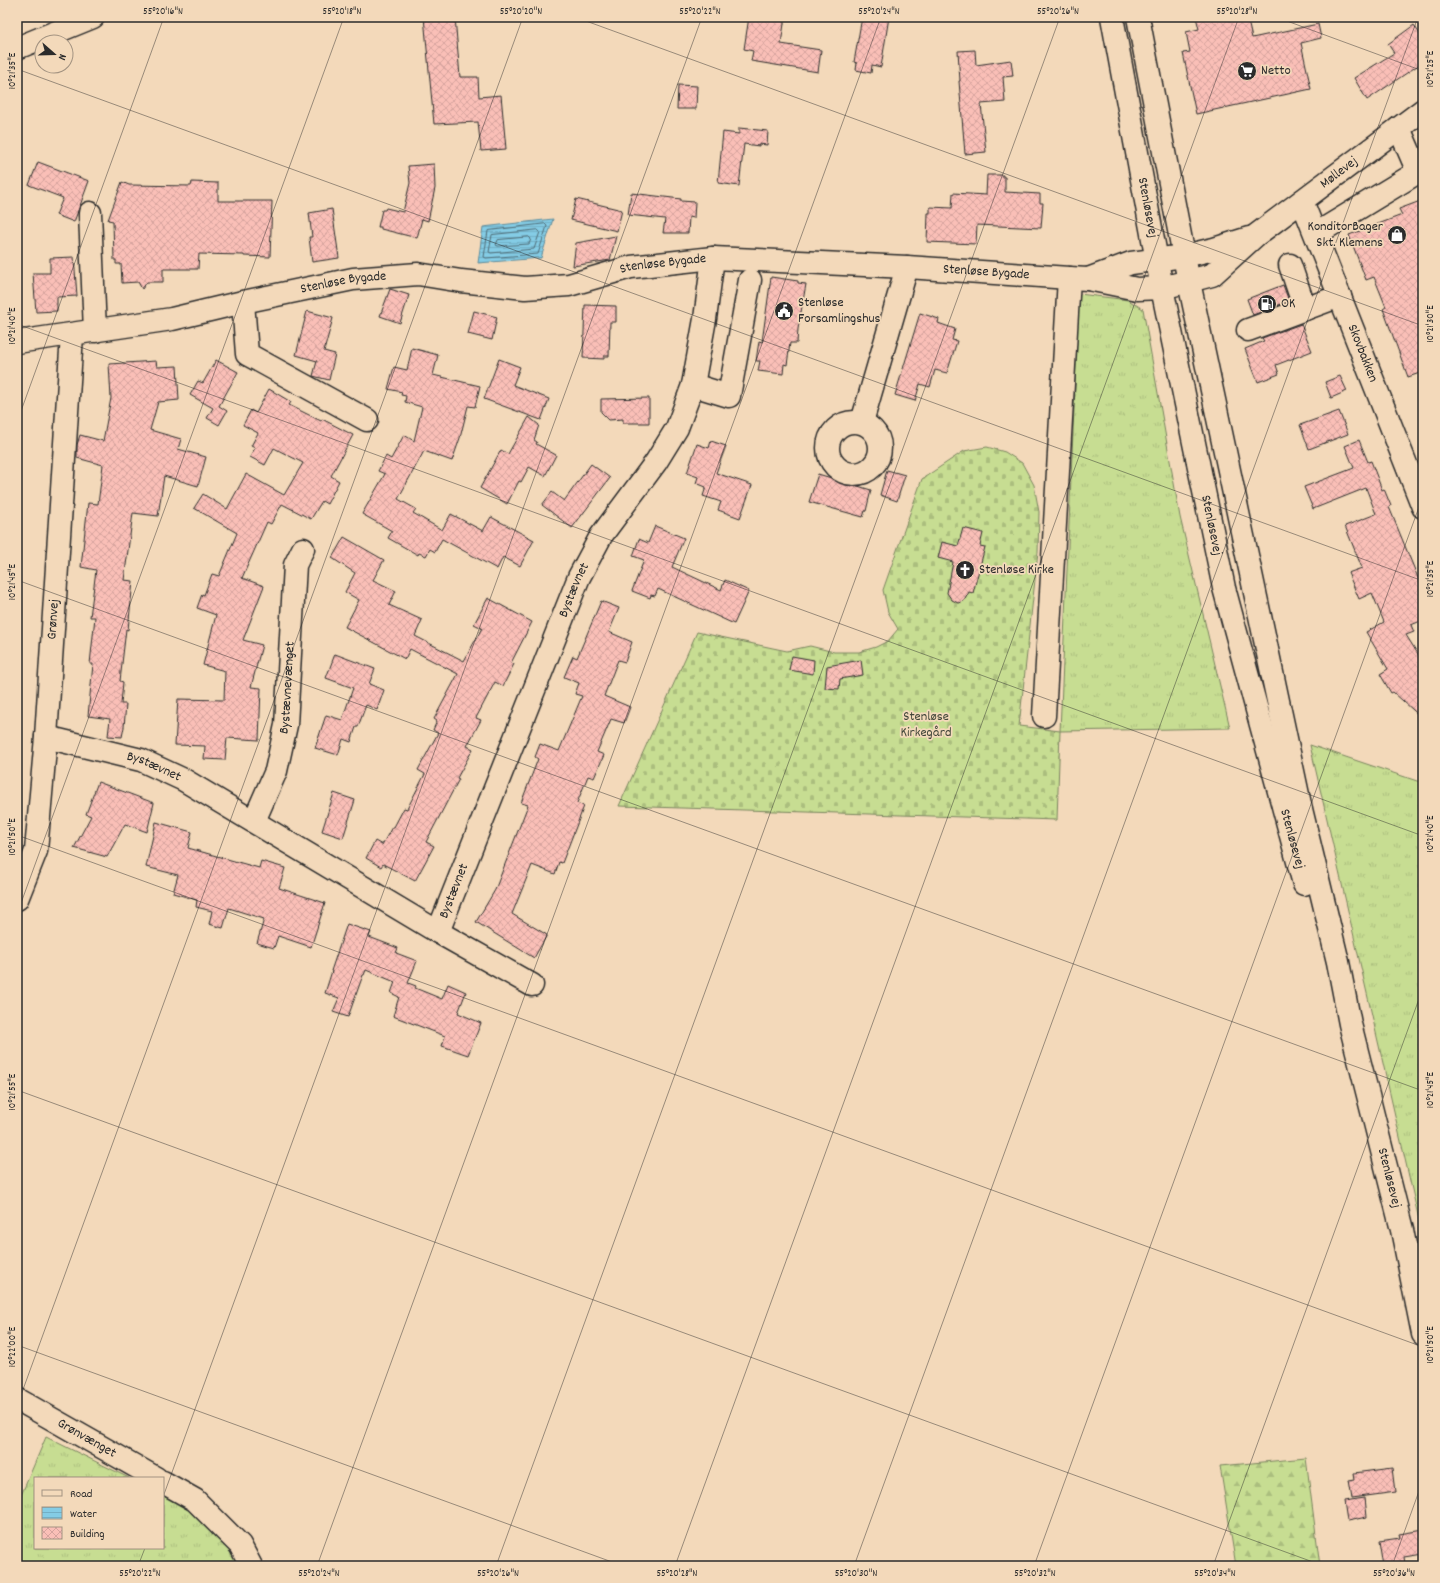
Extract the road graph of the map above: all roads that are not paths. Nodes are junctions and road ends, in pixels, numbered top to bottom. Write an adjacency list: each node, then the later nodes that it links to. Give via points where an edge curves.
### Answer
1 (93, 17): 4 (street)
2 (1112, 17): 13 (street, Stenløsevej)
3 (1138, 17): 11 (street, Stenløsevej)
4 (17, 48)
5 (1423, 110): 6 (street, Møllevej)
6 (1399, 128): 7 (street, Møllevej); 9 (street, via 1418,172)
7 (1302, 201): 9 (street, Skovbakken); 10 (street, Møllevej)
8 (90, 213): 24 (street)
9 (1316, 234): 20 (street, Skovbakken)
10 (1255, 236): 11 (street, Møllevej); 18 (street, Møllevej, via 1212,276)
11 (1184, 256): 13 (street, Møllevej); 18 (street, Stenløsevej)
12 (713, 258): 15 (street, Stenløse Bygade); 21 (street, Stenløse Bygade, via 631,268 569,285 526,288 418,274 353,279); 27 (street, Bystævnet)
13 (1157, 259): 16 (street, Stenløse Bygade, via 1131,263); 19 (street, Stenløsevej)
14 (1290, 265): 22 (street)
15 (907, 267): 16 (street, Stenløse Bygade); 29 (street)
16 (1078, 278): 19 (street, Stenløse Bygade, via 1137,289); 32 (street)
17 (750, 280): 27 (street, via 729,396)
18 (1189, 282): 19 (street, Møllevej); 38 (street, Stenløsevej)
19 (1162, 288): 38 (street, Stenløsevej, via 1224,588 1328,969)
20 (1340, 296): 22 (street); 30 (street, Skovbakken)
21 (243, 302): 24 (street, Stenløse Bygade, via 172,319); 28 (street, via 246,354)
22 (1305, 309): 23 (street)
23 (1248, 330)
24 (96, 332): 25 (street, Stenløse Bygade)
25 (72, 335): 26 (street, Stenløse Bygade); 33 (street, Grønvej)
26 (17, 342)
27 (693, 385): 36 (street, Bystævnet, via 677,428 656,462 601,536 578,577)
28 (367, 420)
29 (862, 422)
30 (1423, 507)
31 (303, 549): 34 (street, Bystævnevænget, via 295,565 286,725 276,771)
32 (1044, 716)
33 (46, 736): 34 (street, Bystævnet, via 140,760 184,780); 35 (street, Grønvej, via 36,851)
34 (254, 822): 36 (street, Bystævnet)
35 (17, 900)
36 (438, 932): 37 (street, Bystævnet)
37 (532, 985)
38 (1350, 1024): 39 (street, Stenløsevej, via 1402,1230)
39 (1423, 1334)
40 (17, 1398): 41 (street, Grønvænget)
41 (154, 1477)
42 (164, 1483): 43 (street, via 195,1500 240,1545)
43 (251, 1566)

